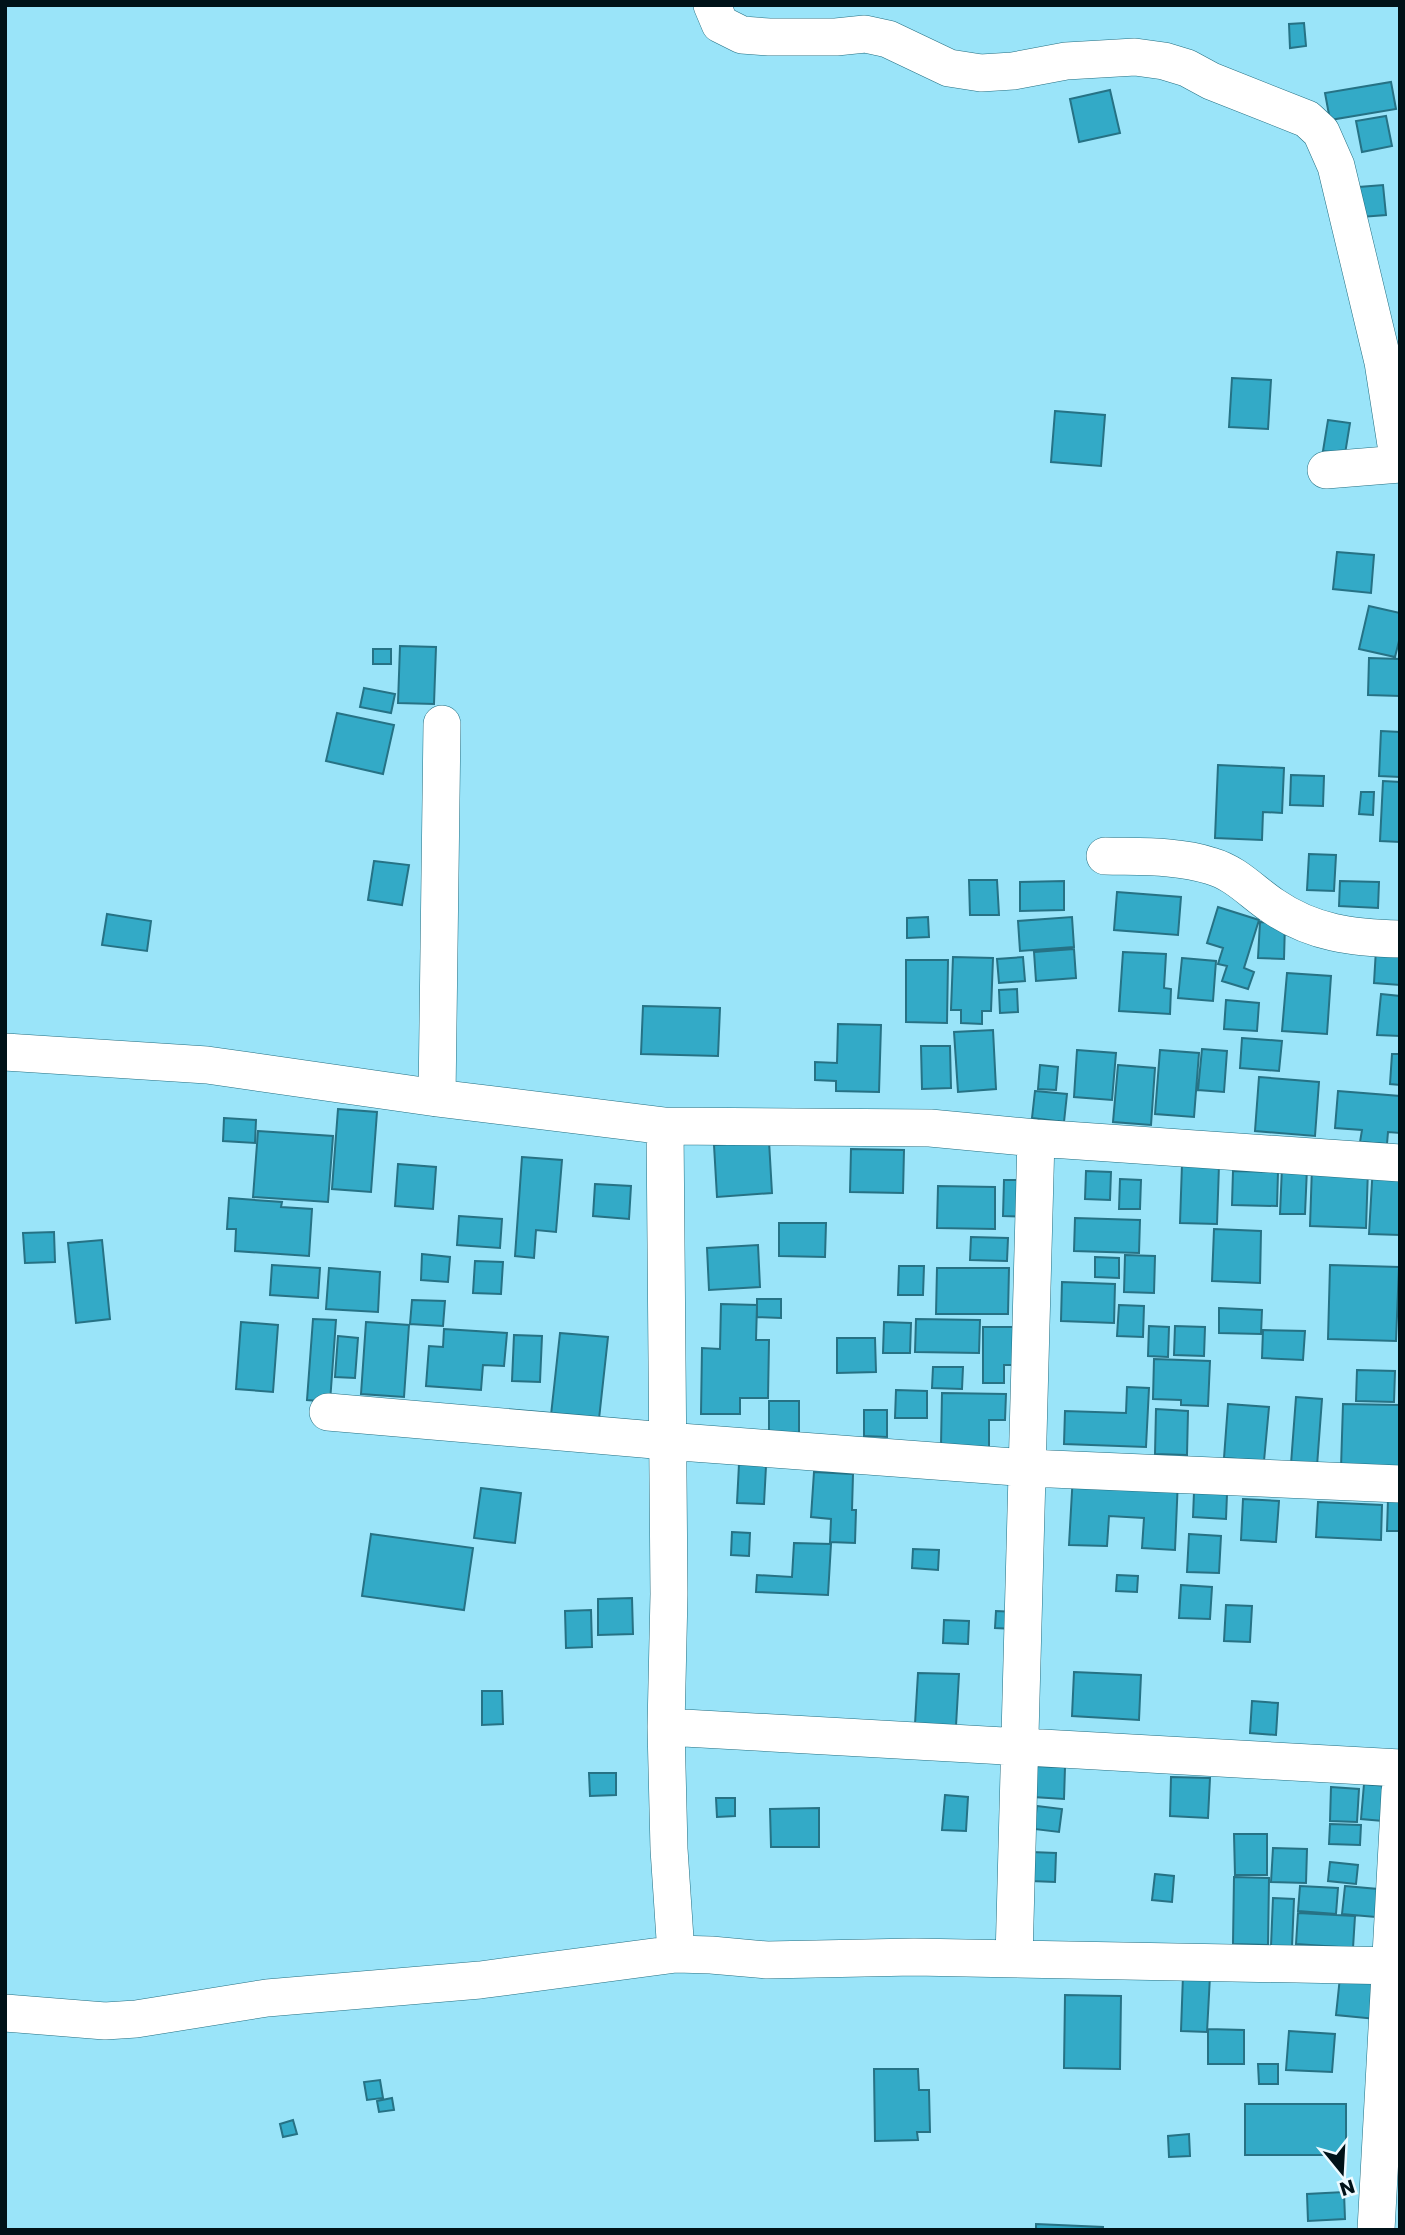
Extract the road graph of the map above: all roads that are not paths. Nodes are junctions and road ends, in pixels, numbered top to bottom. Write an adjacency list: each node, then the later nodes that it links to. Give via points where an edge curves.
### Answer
1 (712, 5): 2 (street, via 720,24 742,35 806,38 865,34 888,39 949,68 981,73 1066,61 1135,57 1164,61 1307,119 1321,132 1336,166 1380,351)
2 (1400, 464): 3 (street)
3 (1326, 470)
4 (442, 724): 8 (street)
5 (1105, 856): 6 (street, via 1211,866 1229,873 1305,925 1348,937)
6 (1400, 939)
7 (5, 1052): 8 (street, via 207,1065)
8 (437, 1098): 9 (street)
9 (665, 1126): 10 (street, via 930,1128); 13 (street)
10 (1036, 1138): 11 (street); 14 (street)
11 (1400, 1163)
12 (328, 1412): 13 (street)
13 (666, 1441): 14 (street); 16 (street)
14 (1028, 1468): 15 (street); 17 (street)
15 (1400, 1484)
16 (666, 1727): 17 (street); 20 (street)
17 (1021, 1746): 18 (street); 21 (street)
18 (1400, 1768)
19 (1400, 1791): 22 (street)
20 (676, 1954): 21 (street, via 767,1961); 23 (street, via 480,1980 267,1998 136,2019)
21 (1014, 1959): 22 (street)
22 (1396, 1966): 24 (street)
23 (5, 2013)
24 (1376, 2230)

